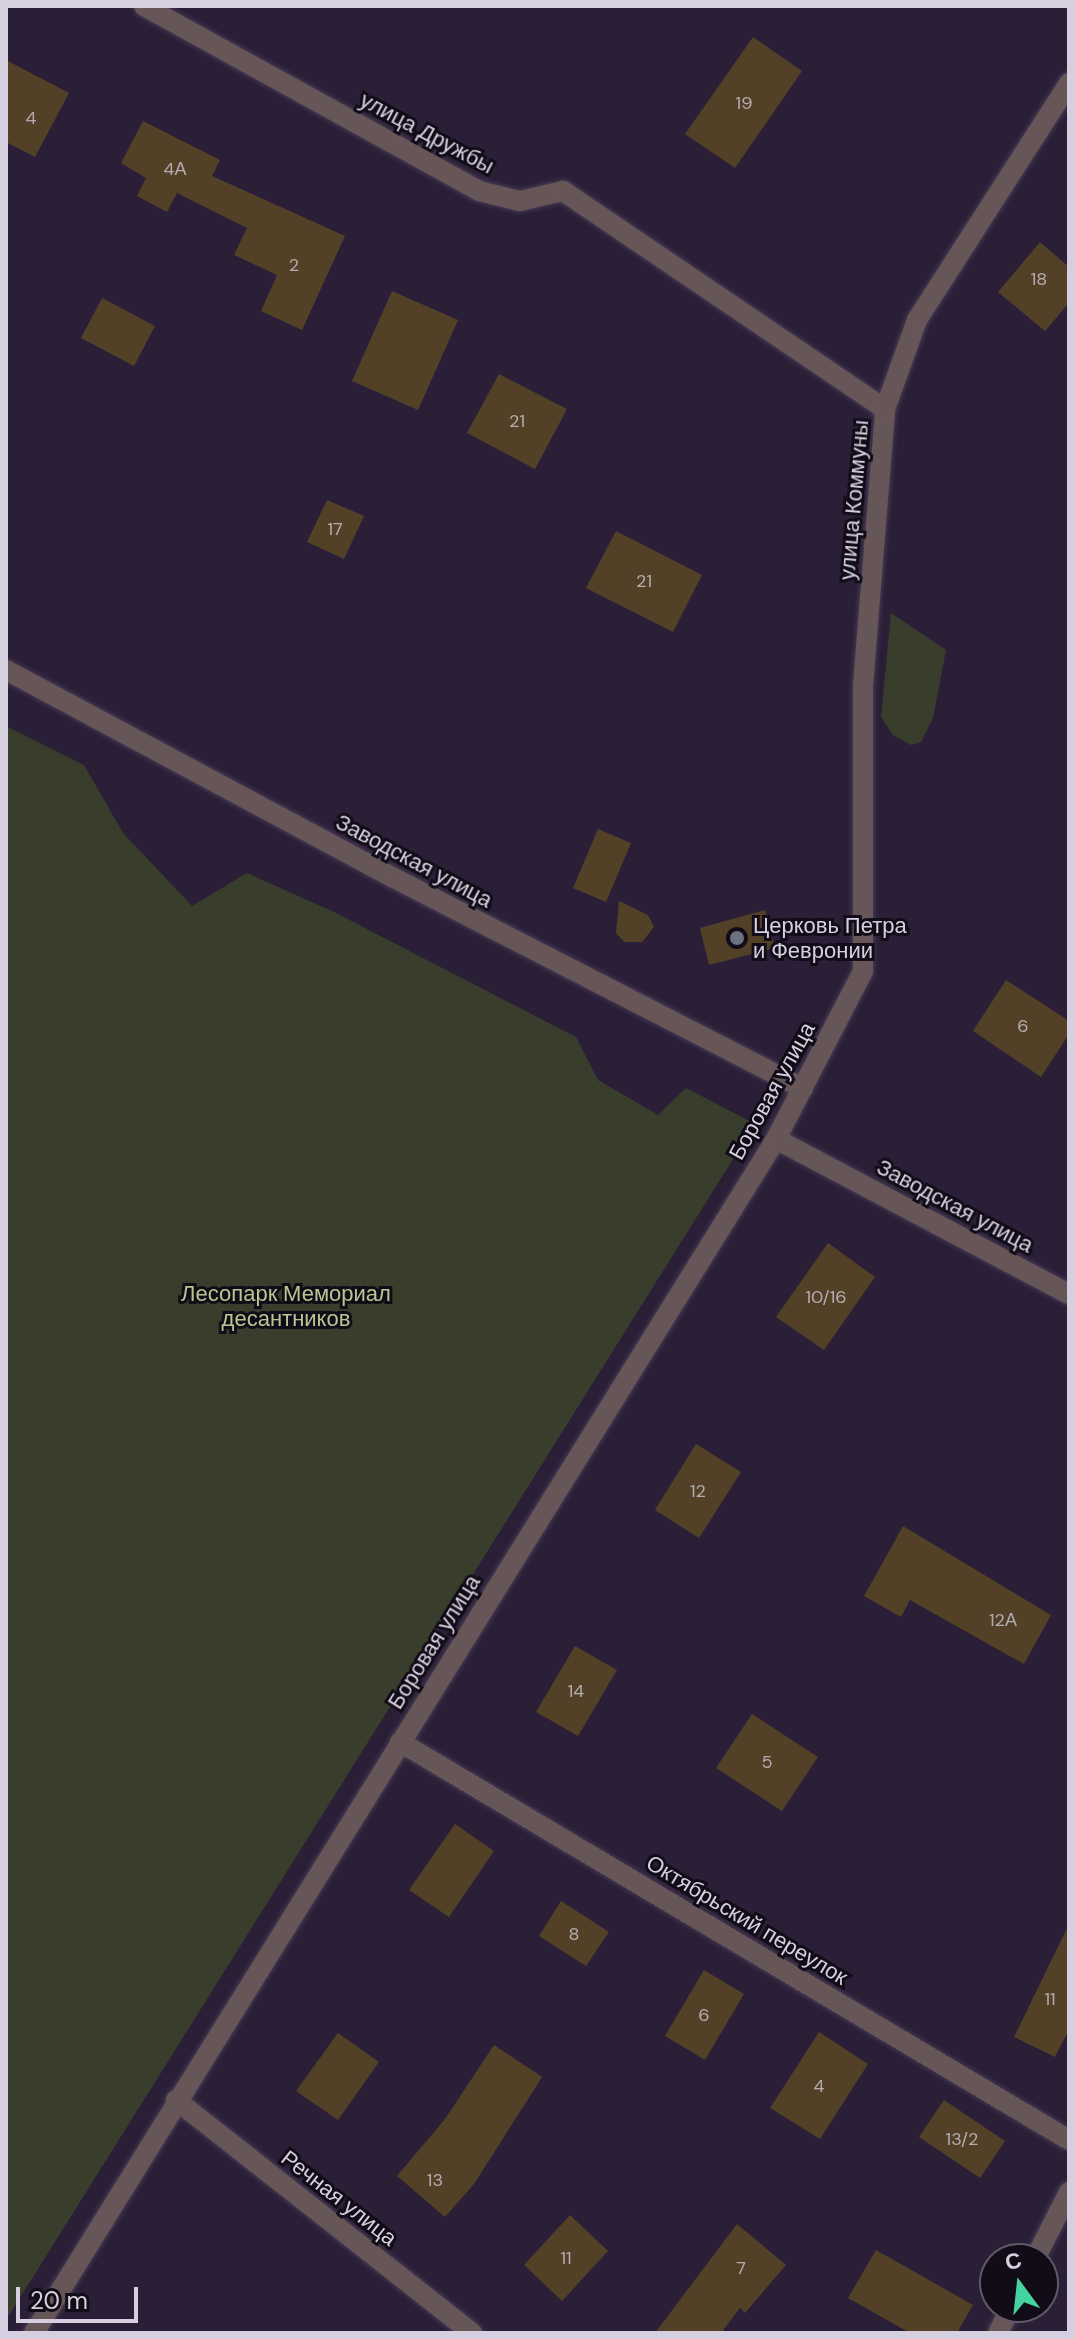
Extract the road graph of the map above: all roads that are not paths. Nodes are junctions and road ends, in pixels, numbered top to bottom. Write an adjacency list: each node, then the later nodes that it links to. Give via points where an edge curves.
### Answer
1 (144, 6): 3 (street, улица Дружбы, via 479,191 520,201 563,191)
2 (1069, 83): 3 (street, улица Коммуны, via 917,320)
3 (885, 409): 5 (street, улица Коммуны, via 863,685)
4 (6, 670): 6 (street, Заводская улица)
5 (863, 971): 6 (street, Боровая улица)
6 (803, 1088): 7 (street, Боровая улица)
7 (776, 1139): 8 (street, Заводская улица); 9 (street, Боровая улица)
8 (1069, 1294)
9 (400, 1742): 10 (street, Боровая улица); 11 (street, Октябрьский переулок)
10 (176, 2100): 14 (street, Боровая улица); 15 (street, Речная улица)
11 (1069, 2140)
12 (1069, 2192): 13 (street)
13 (1043, 2243)
14 (34, 2333)
15 (472, 2333)

